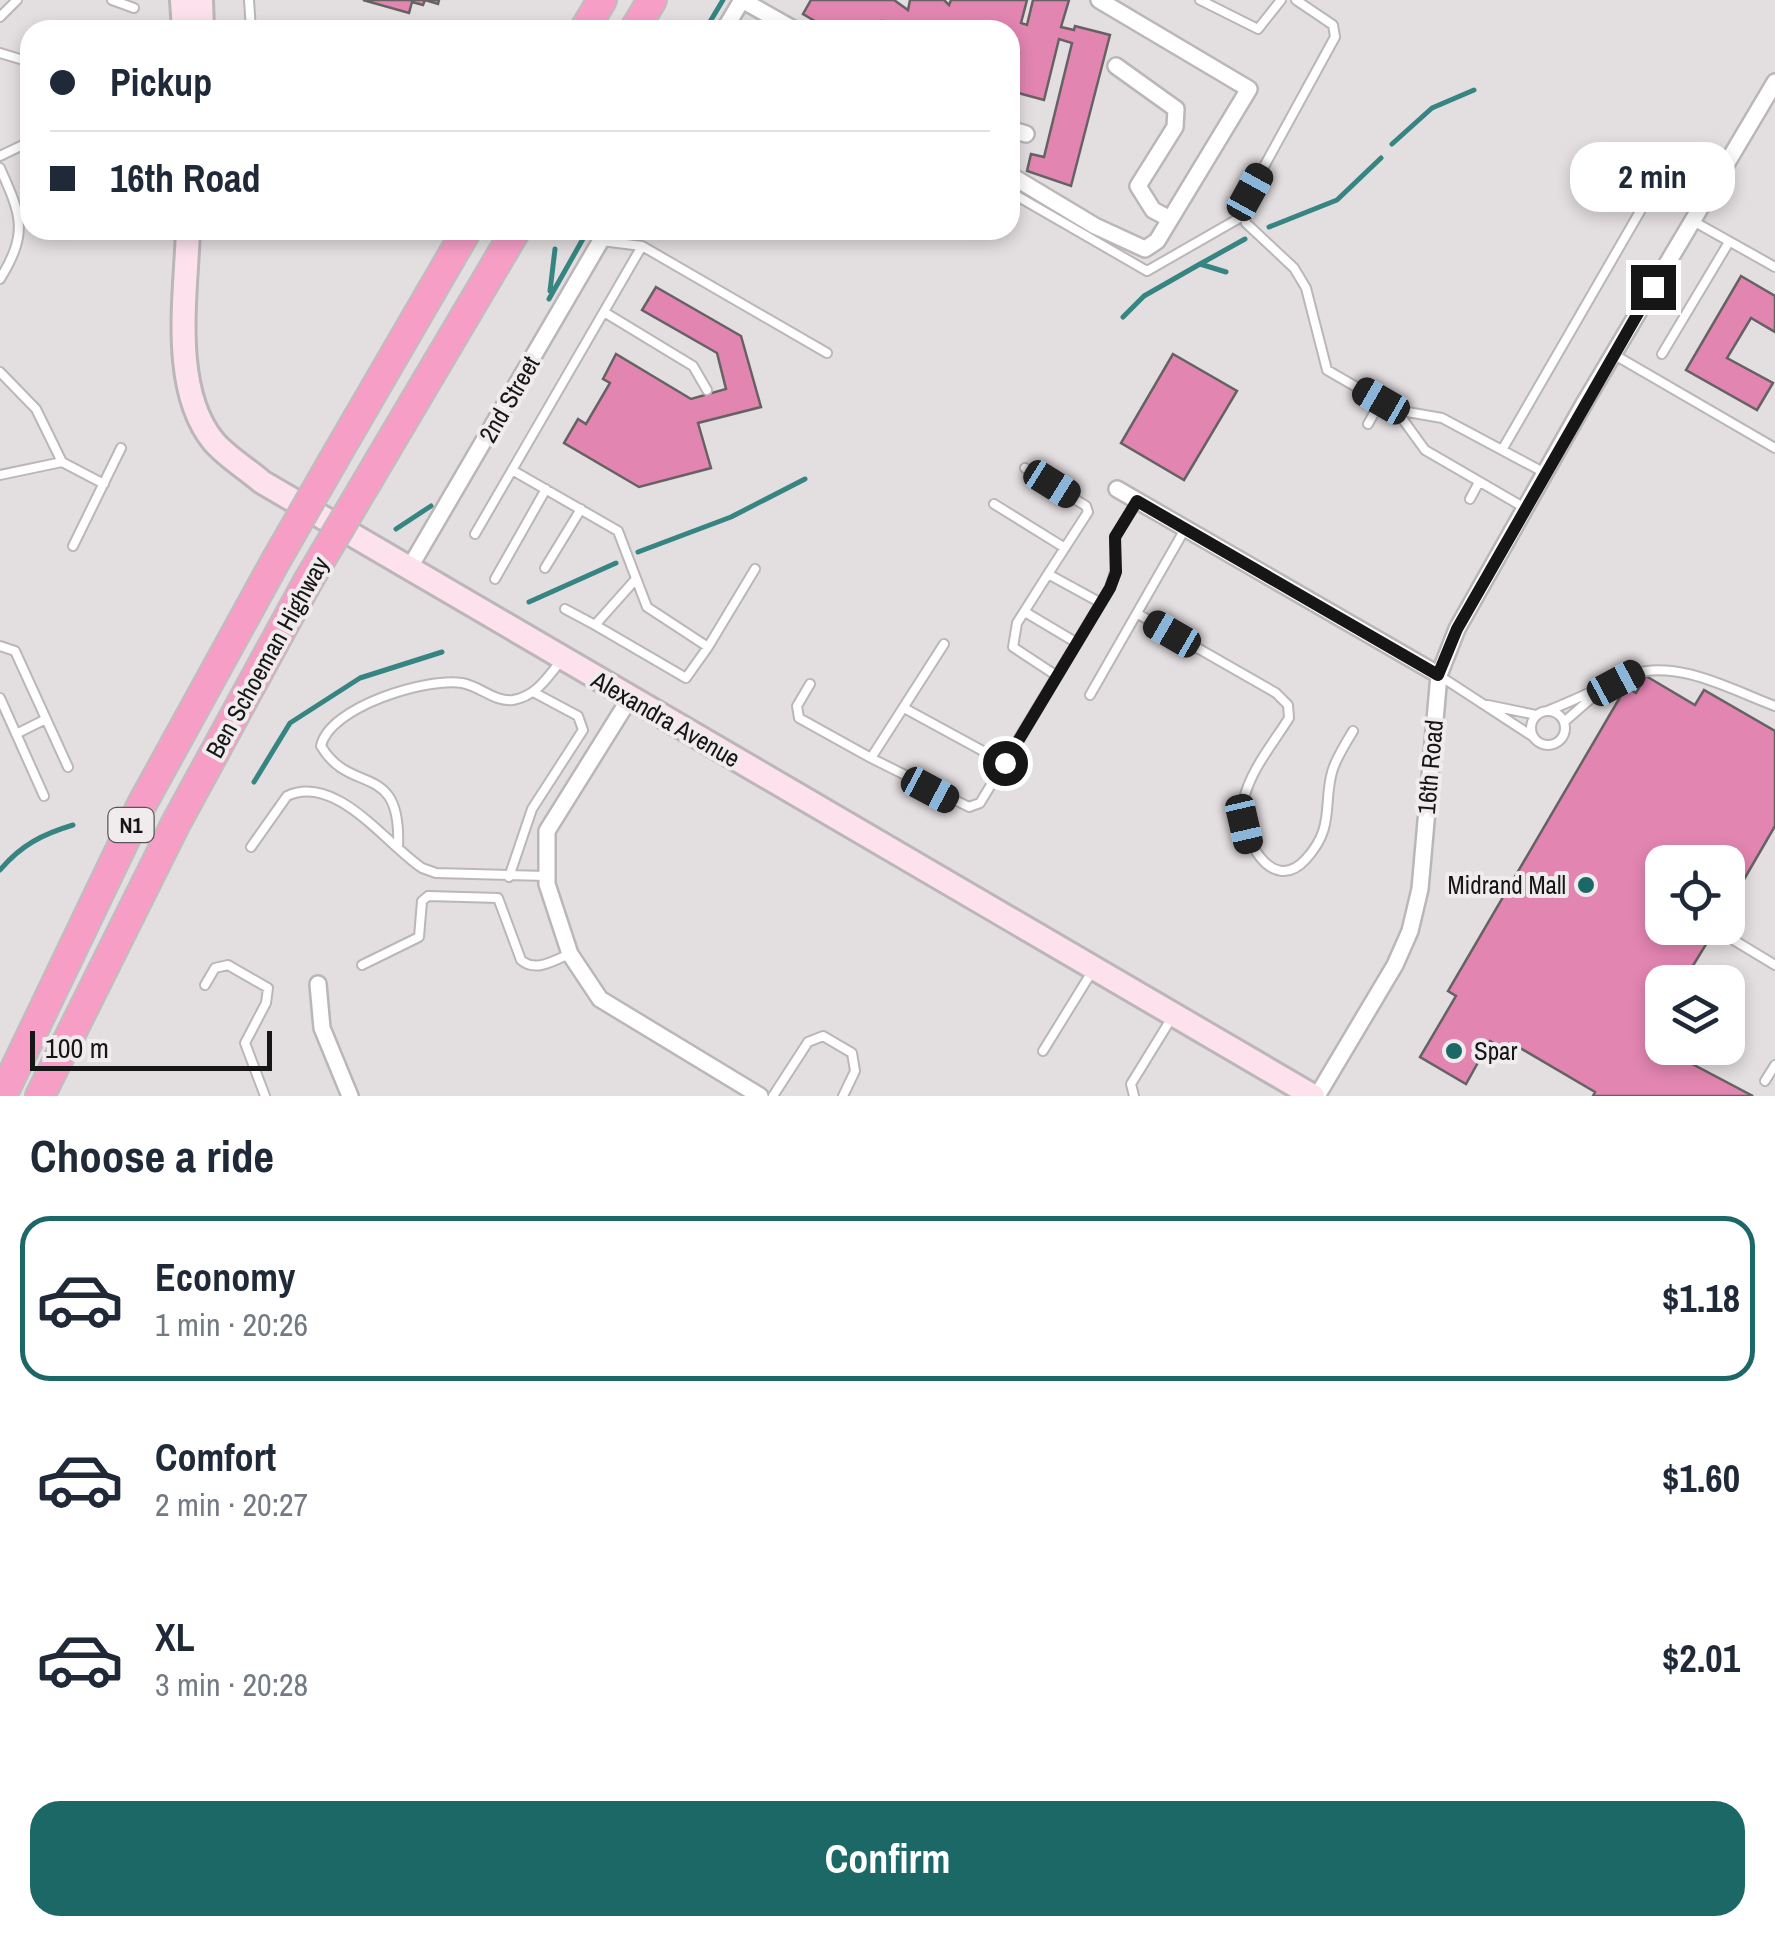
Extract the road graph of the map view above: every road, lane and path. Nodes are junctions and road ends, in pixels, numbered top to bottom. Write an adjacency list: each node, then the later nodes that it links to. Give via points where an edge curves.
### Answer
1 (18, 0): 9 (lane)
2 (112, 0): 8 (lane)
3 (742, 0): 10 (street)
4 (1099, 0): 18 (street, via 1248,89)
5 (1200, 0): 6 (lane, via 1258,29)
6 (1280, 0)
7 (1296, 0): 17 (lane, via 1333,25 1335,37)
8 (134, 8)
9 (0, 17)
10 (777, 20)
11 (1116, 66): 18 (street, via 1176,109 1176,126 1138,186 1153,210)
12 (1775, 82): 19 (street, 16th Road)
13 (1590, 159): 40 (lane, via 1634,184 1646,201)
14 (0, 168): 28 (lane, via 20,212 18,245)
15 (1020, 181): 18 (street, via 1137,248 1157,241)
16 (1020, 198): 17 (lane, via 1147,271)
17 (1243, 216): 35 (lane, via 1306,288 1327,370)
18 (1170, 219)
19 (1692, 220): 25 (lane); 31 (street, 16th Road)
20 (188, 240): 59 (main road, Alexandra Avenue, via 187,364 203,426 262,482)
21 (462, 240): 116 (highway, Ben Schoeman Highway / N1, bridge, via 142,804)
22 (510, 240): 117 (highway, Ben Schoeman Highway / N1, bridge, via 307,583 176,822)
23 (602, 240): 59 (street, 2nd Street)
24 (619, 240): 26 (lane)
25 (1730, 242): 27 (lane); 32 (lane)
26 (642, 246): 29 (lane); 30 (lane)
27 (1775, 267)
28 (0, 279)
29 (604, 312): 34 (lane, via 692,366); 43 (lane)
30 (826, 353)
31 (1613, 354): 39 (lane); 44 (street, 16th Road)
32 (1662, 354)
33 (0, 372): 41 (lane, via 36,408)
34 (706, 390)
35 (1381, 401): 36 (lane); 37 (lane)
36 (1396, 410): 40 (lane, via 1442,418); 46 (lane, via 1426,450)
37 (1368, 424)
38 (121, 448): 47 (lane)
39 (1775, 448)
40 (1502, 450): 44 (lane)
41 (62, 462): 45 (lane); 47 (lane)
42 (1025, 468): 58 (lane, via 1086,506 1086,518)
43 (512, 470): 48 (lane); 56 (lane)
44 (1545, 473): 53 (street, 16th Road)
45 (0, 476)
46 (1479, 482): 50 (lane); 53 (lane)
47 (104, 484): 57 (lane)
48 (546, 489): 54 (lane); 63 (lane)
49 (1117, 489): 51 (street)
50 (1470, 500)
51 (1137, 501): 55 (street); 65 (lane, via 1115,537 1116,572)
52 (994, 504): 58 (lane)
53 (1525, 508): 75 (street, 16th Road)
54 (581, 509): 60 (lane); 64 (lane, via 618,532)
55 (1185, 529): 68 (lane); 75 (street)
56 (475, 534)
57 (73, 546)
58 (1066, 548): 62 (lane)
59 (410, 568): 74 (main road, Alexandra Avenue)
60 (545, 568)
61 (755, 569): 73 (lane)
62 (1048, 574): 65 (lane); 67 (lane)
63 (495, 579)
64 (635, 580): 69 (lane); 73 (lane, via 647,607)
65 (1100, 604): 70 (lane)
66 (565, 609): 69 (lane)
67 (1025, 612): 70 (lane); 76 (lane, via 1014,630 1014,647)
68 (1138, 614): 80 (lane); 90 (lane, via 1288,705 1289,718 1244,795 1249,846 1261,861 1292,868 1308,857 1328,820 1332,772)
69 (595, 625): 73 (lane, via 686,678)
70 (1077, 643): 76 (lane)
71 (944, 644): 85 (lane)
72 (0, 646): 88 (lane, via 16,651)
73 (708, 648)
74 (563, 658): 79 (lane); 82 (main road, Alexandra Avenue)
75 (1438, 675): 83 (lane); 124 (street, 16th Road, via 1420,889 1410,931)
76 (1057, 676): 94 (lane)
77 (810, 684): 93 (lane, via 796,706 799,718)
78 (1598, 692): 84 (lane, via 1634,674 1674,672); 86 (lane); 89 (lane)
79 (535, 693): 96 (lane, via 582,721 580,738); 102 (lane, via 498,699 452,682 385,697 332,724 321,746 327,757 388,792 399,817)
80 (1090, 696)
81 (0, 698): 91 (lane)
82 (630, 698): 97 (street); 109 (main road, Alexandra Avenue)
83 (1484, 704): 87 (lane); 92 (lane)
84 (1775, 706)
85 (904, 708): 93 (lane); 94 (lane)
86 (1547, 711): 87 (lane); 89 (lane)
87 (1536, 715): 92 (lane)
88 (46, 719): 91 (lane); 95 (lane)
89 (1564, 722): 92 (lane, via 1562,738 1553,744)
90 (1353, 731)
91 (16, 734): 98 (lane)
92 (1532, 736)
93 (871, 758): 94 (lane, via 969,807 980,803)
94 (1005, 763)
95 (68, 766)
96 (552, 777): 97 (lane); 99 (lane)
97 (573, 790): 100 (street)
98 (44, 796)
99 (527, 820): 100 (lane); 104 (lane)
100 (547, 831): 103 (street)
101 (251, 847): 102 (lane, via 287,796 307,790 350,810)
102 (398, 848): 104 (lane, via 436,873)
103 (546, 876): 104 (lane); 106 (street)
104 (509, 877)
105 (1742, 945): 108 (lane)
106 (570, 954): 107 (lane, via 528,966 498,898 428,896 419,938); 120 (street, via 600,1000)
107 (362, 964)
108 (1775, 964)
109 (1094, 968): 112 (main road, Alexandra Avenue); 113 (lane)
110 (318, 984): 119 (street, via 322,1028)
111 (205, 985): 118 (lane, via 215,968 228,965 268,988 246,1043)
112 (1173, 1015): 123 (lane, via 1132,1084); 124 (main road, Alexandra Avenue)
113 (1042, 1051)
114 (1775, 1064): 115 (lane)
115 (1765, 1081)
116 (2, 1096)
117 (40, 1096)
118 (265, 1096)
119 (350, 1096)
120 (760, 1096)
121 (773, 1096): 122 (lane, via 808,1042 824,1036 852,1052)
122 (843, 1096)
123 (1134, 1096)
124 (1315, 1096)

